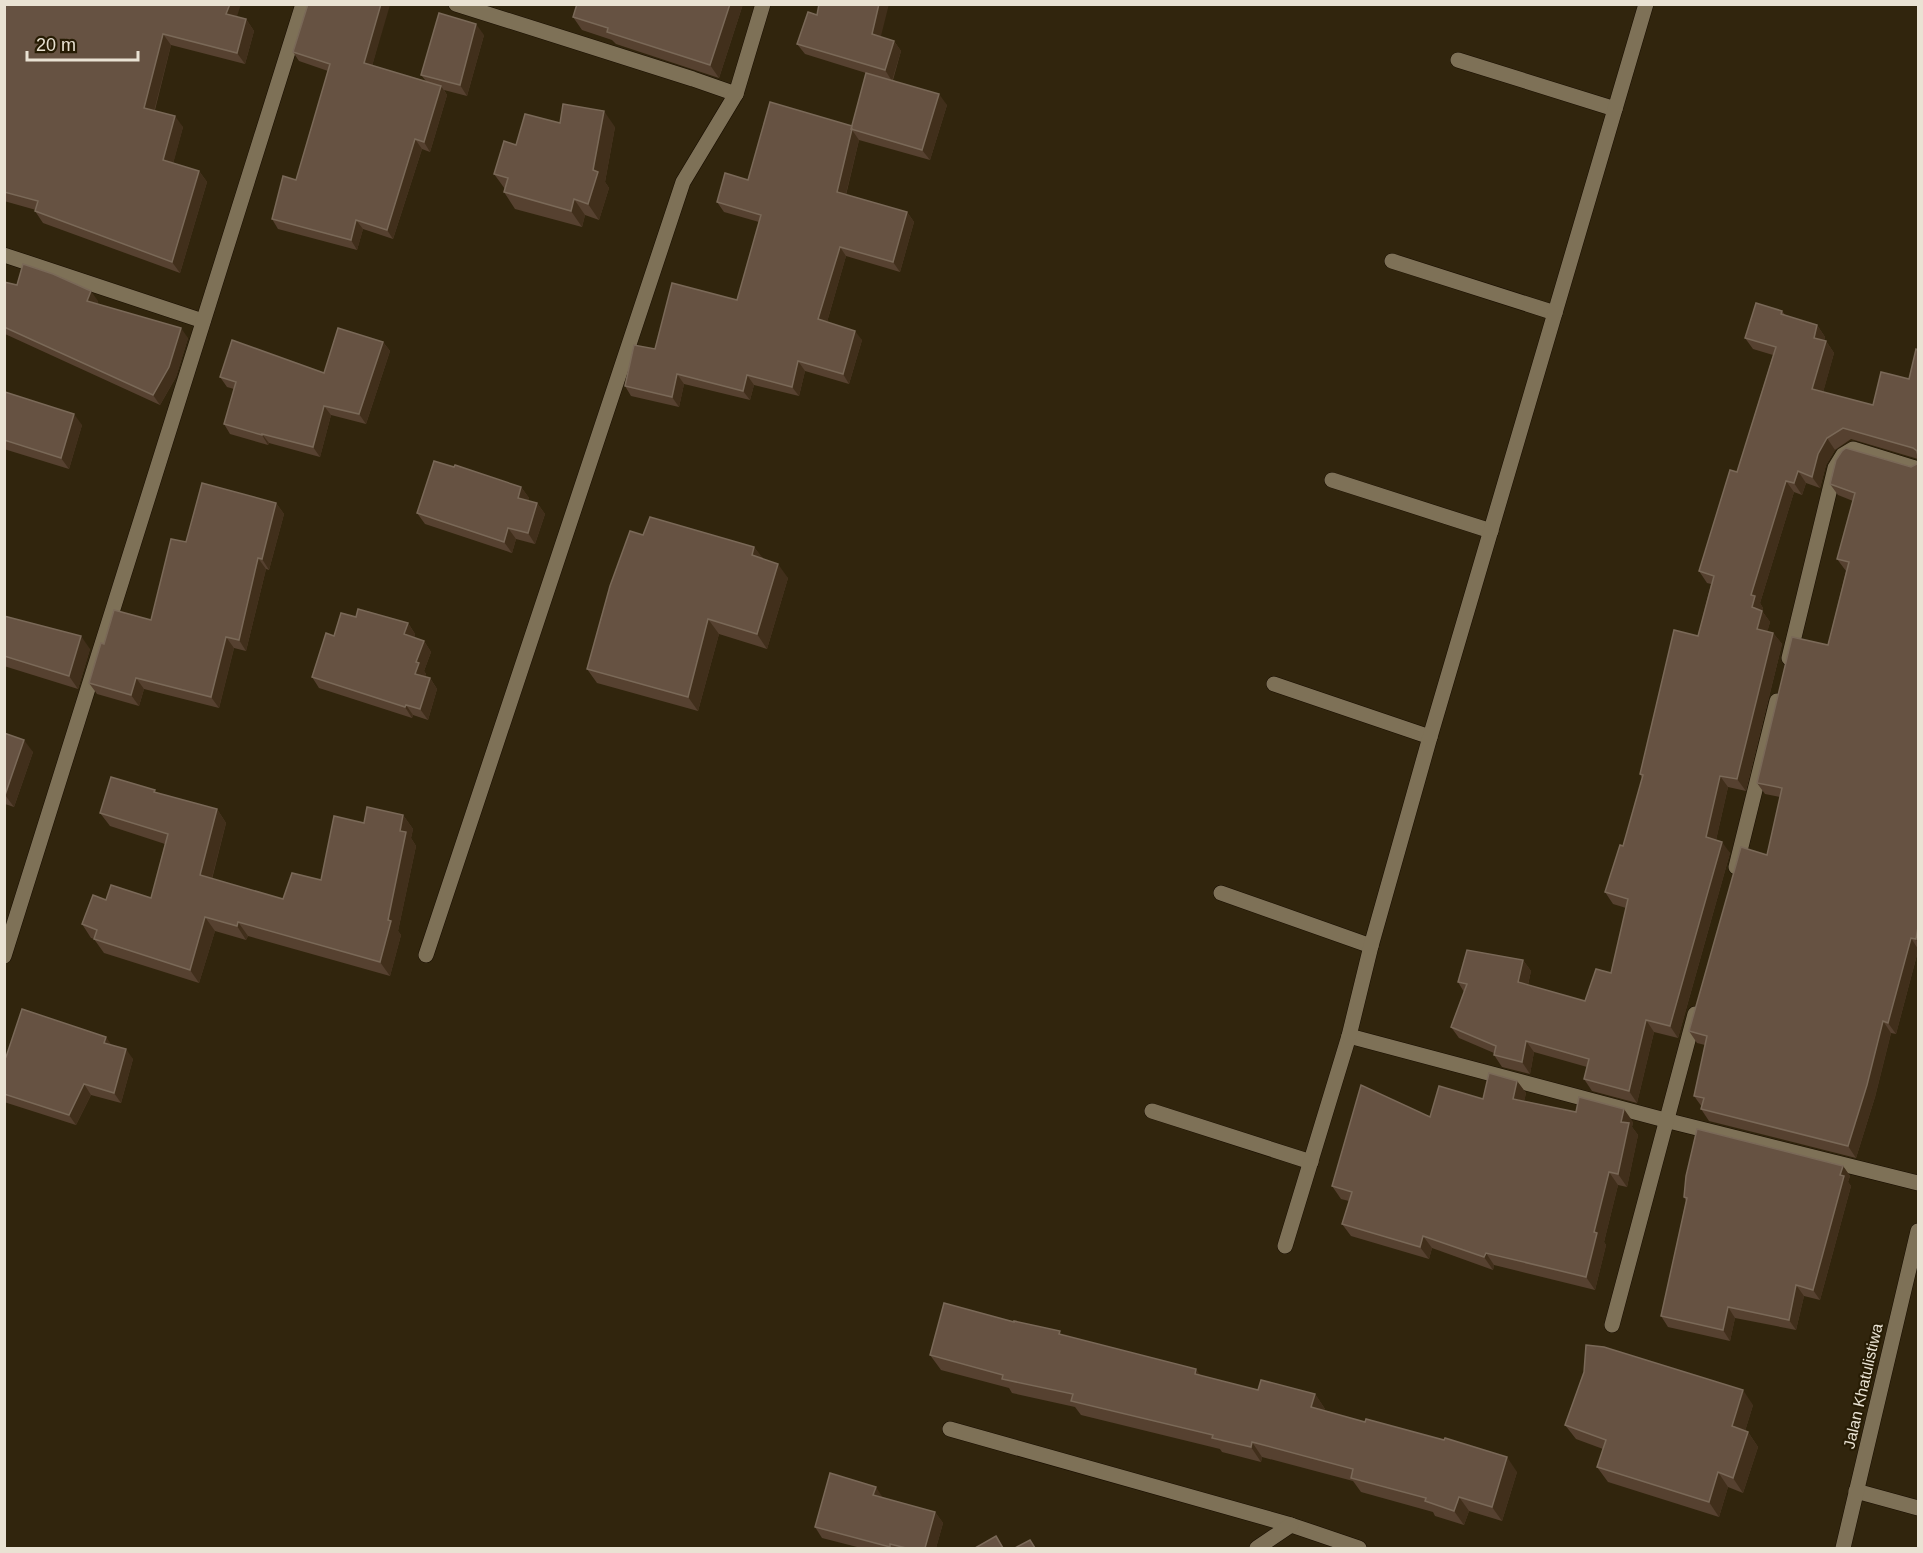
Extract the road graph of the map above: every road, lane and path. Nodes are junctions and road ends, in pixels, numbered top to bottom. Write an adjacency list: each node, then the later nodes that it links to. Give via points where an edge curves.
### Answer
1 (303, 4): 11 (street)
2 (456, 4): 6 (street)
3 (762, 4): 6 (street)
4 (1646, 4): 7 (street)
5 (1458, 60): 7 (street)
6 (736, 94): 22 (street, via 683,182)
7 (1616, 109): 10 (street)
8 (4, 255): 11 (street)
9 (1392, 261): 10 (street)
10 (1555, 313): 14 (street)
11 (203, 321): 23 (street)
12 (1918, 469): 15 (street, via 1852,449 1843,455 1835,468)
13 (1332, 480): 14 (street)
14 (1491, 531): 18 (street)
15 (1786, 668)
16 (1274, 684): 18 (street)
17 (1780, 689): 19 (street)
18 (1430, 737): 21 (street)
19 (1731, 884)
20 (1221, 892): 21 (street)
21 (1371, 946): 25 (street)
22 (426, 955)
23 (4, 956)
24 (1700, 996): 27 (street)
25 (1349, 1036): 27 (street); 28 (street)
26 (1152, 1111): 28 (street)
27 (1665, 1120): 29 (street); 32 (street)
28 (1311, 1162): 31 (street)
29 (1918, 1184)
30 (1918, 1231): 34 (street, Jalan Khatulistiwa)
31 (1285, 1246)
32 (1612, 1325)
33 (950, 1429): 36 (street)
34 (1856, 1491): 35 (street); 39 (street, Jalan Khatulistiwa)
35 (1918, 1508)
36 (1291, 1525): 37 (street); 38 (street)
37 (1257, 1548)
38 (1359, 1548)
39 (1843, 1548)

